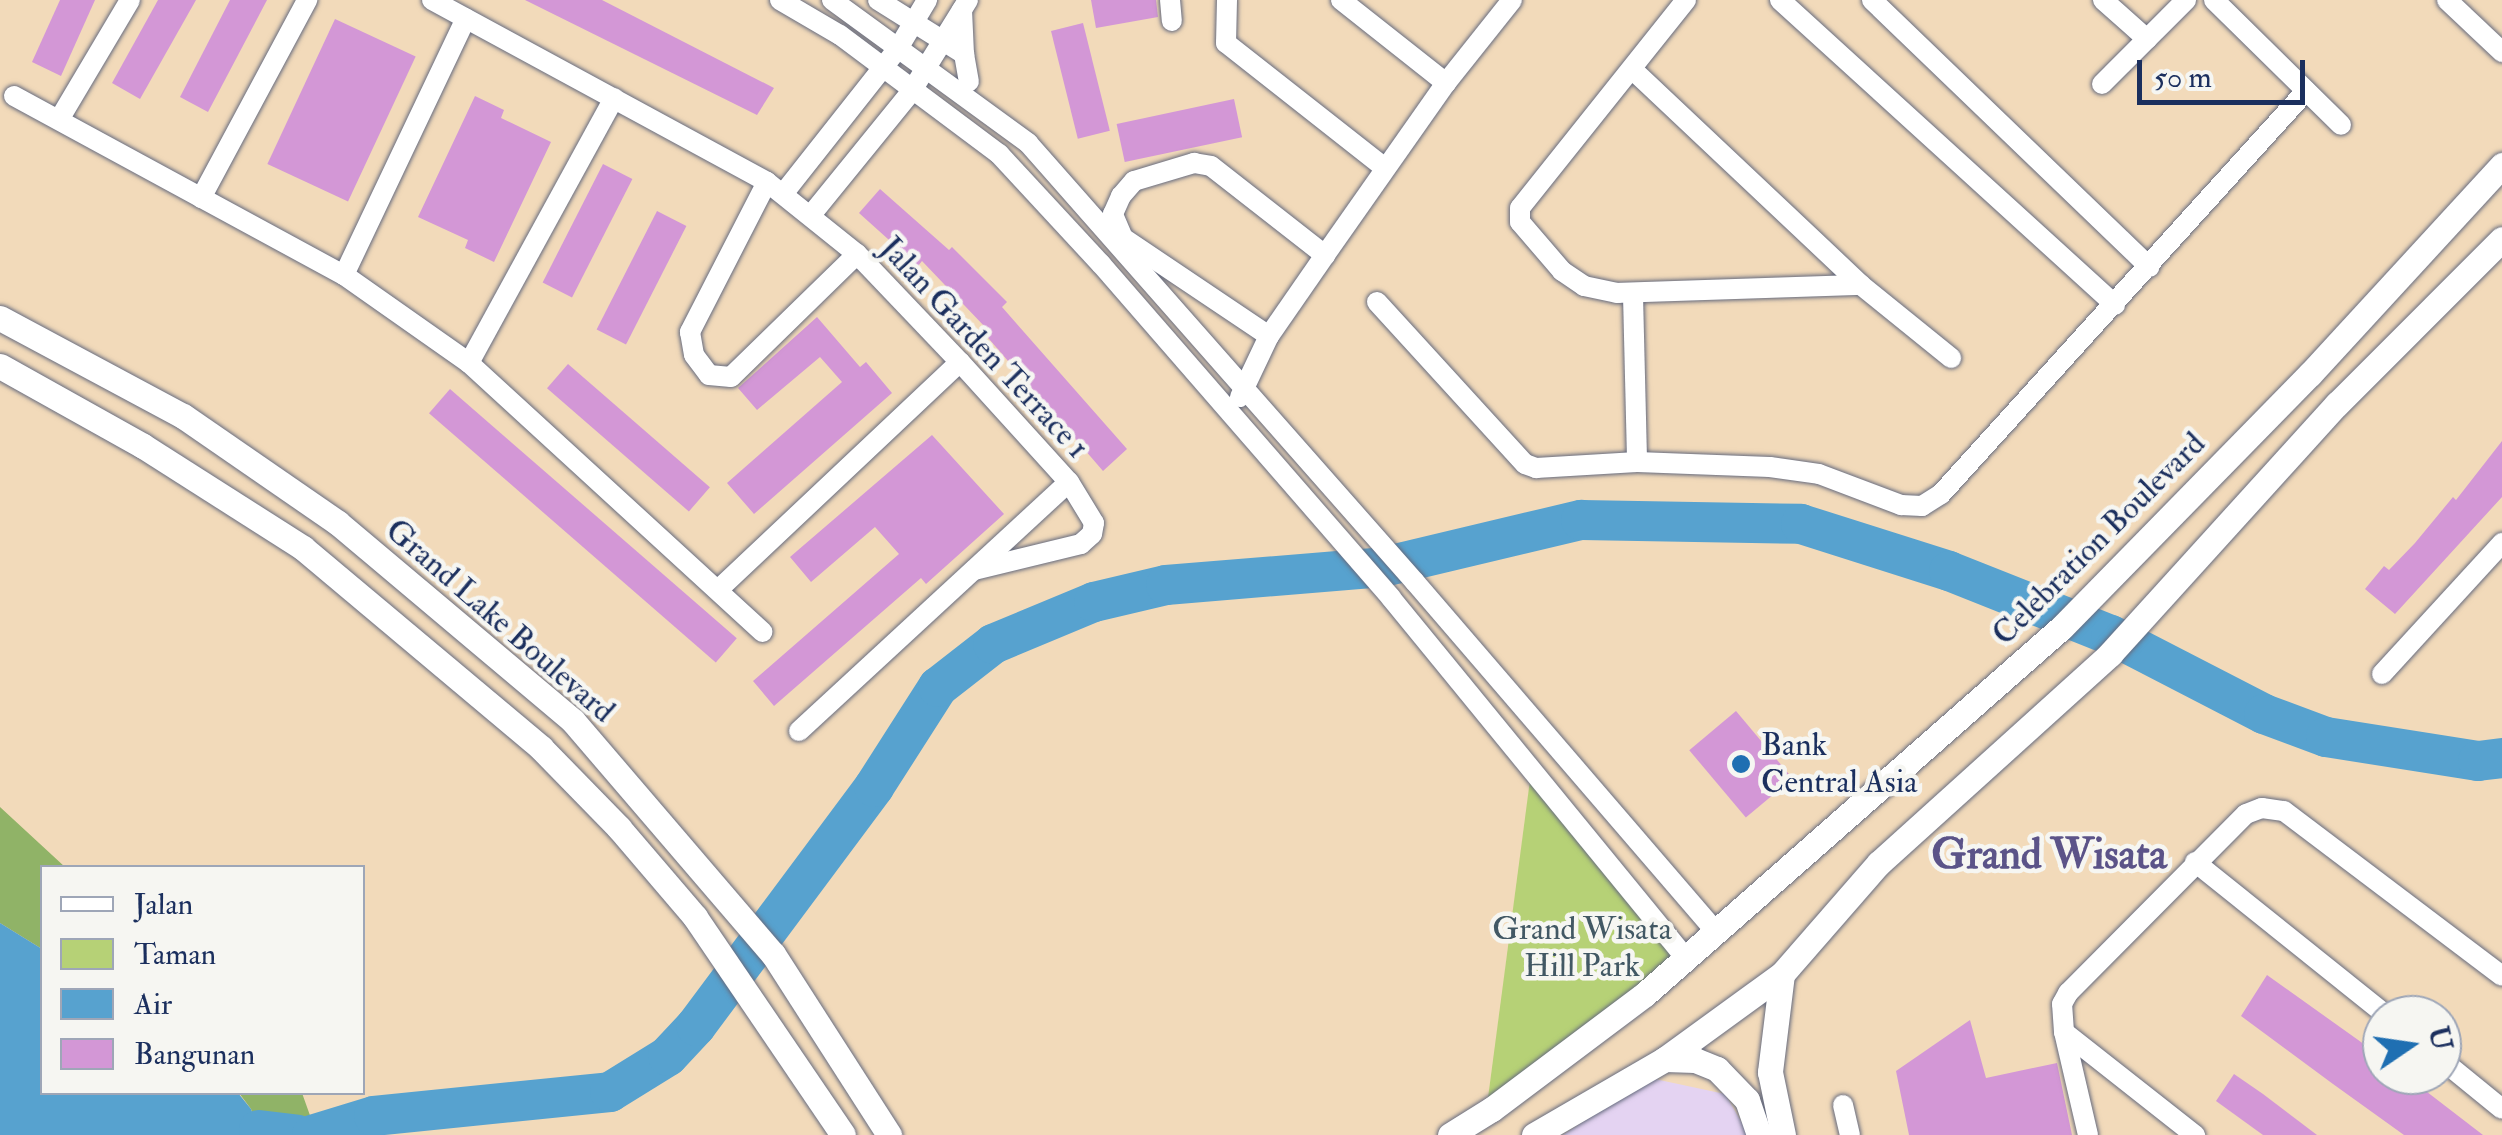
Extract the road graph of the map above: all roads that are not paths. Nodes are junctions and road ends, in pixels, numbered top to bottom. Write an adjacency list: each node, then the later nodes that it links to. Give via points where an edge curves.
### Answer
1 (130, 0): 36 (street)
2 (307, 0): 41 (street)
3 (432, 0): 19 (street, Jalan Garden Terrace 1)
4 (780, 0): 27 (street, via 840,35)
5 (832, 0): 23 (street)
6 (878, 0): 20 (street)
7 (927, 0): 20 (street)
8 (1227, 0): 39 (street, via 1226,43)
9 (1341, 0): 30 (street)
10 (1512, 0): 30 (street)
11 (1686, 0): 28 (street)
12 (1780, 0): 51 (street)
13 (1872, 0): 46 (street)
14 (2103, 0): 22 (street)
15 (2186, 0): 22 (street)
16 (2214, 0): 33 (street)
17 (2447, 0): 24 (street)
18 (965, 5): 21 (street); 25 (street)
19 (466, 18): 35 (street, Jalan Garden Terrace 1); 47 (street)
20 (914, 22): 21 (street); 23 (street)
21 (943, 39): 25 (street); 26 (street)
22 (2146, 40): 31 (street)
23 (899, 48): 26 (street); 27 (street)
24 (2502, 52)
25 (964, 54): 29 (street)
26 (926, 68): 32 (street); 58 (street, via 1028,143)
27 (882, 70): 32 (street); 40 (street)
28 (1632, 70): 48 (street); 49 (street, via 1518,214 1562,270 1584,286)
29 (969, 82)
30 (1446, 83): 39 (street)
31 (2102, 84)
32 (911, 92): 42 (street); 59 (street, via 999,154)
33 (2306, 92): 37 (street); 46 (street)
34 (14, 96): 36 (street)
35 (614, 98): 40 (street, Jalan Garden Terrace 1); 56 (street)
36 (60, 118): 41 (street)
37 (2342, 125)
38 (2502, 166): 69 (street, Celebration Boulevard, via 2098,593)
39 (1386, 168): 45 (street)
40 (775, 188): 42 (street, Jalan Garden Terrace 1); 44 (street, via 690,332 694,355 709,375 731,377)
41 (201, 198): 47 (street)
42 (811, 215): 44 (street, Jalan Garden Terrace 1)
43 (2502, 239): 71 (street, via 2338,404 2110,654 1880,863)
44 (857, 254): 55 (street, Jalan Garden Terrace 1)
45 (1325, 254): 53 (street); 53 (street, via 1211,166 1194,163 1134,181 1121,196 1113,214 1123,238)
46 (2149, 267): 51 (street)
47 (344, 275): 56 (street)
48 (1861, 285): 49 (street); 54 (street)
49 (1633, 295): 60 (street)
50 (1377, 302): 60 (street, via 1525,464 1550,470)
51 (2115, 305): 60 (street, via 1922,506 1901,505 1819,474)
52 (0, 318): 80 (street, Grand Lake Boulevard, via 183,416 338,523 572,721 773,954)
53 (1270, 336): 58 (street)
54 (1951, 358)
55 (960, 362): 61 (street, Jalan Garden Terrace 1); 64 (street)
56 (469, 364): 64 (street)
57 (0, 366): 79 (street, via 143,446 303,548 541,748 695,917)
58 (1245, 388): 59 (street); 69 (street)
59 (1231, 413): 70 (street)
60 (1637, 462)
61 (1069, 482): 63 (street); 63 (street, Jalan Garden Terrace 1, via 1091,513 1092,534 1066,550)
62 (2502, 543): 66 (street)
63 (974, 570): 67 (street)
64 (720, 589): 65 (street)
65 (763, 632)
66 (2382, 674)
67 (799, 731)
68 (2195, 862): 72 (street, via 2246,814 2284,811); 73 (street); 74 (street, via 2068,993)
69 (1715, 931): 70 (street, Celebration Boulevard)
70 (1686, 958): 81 (street, Celebration Boulevard)
71 (1782, 974): 75 (street); 84 (street, via 1770,1072)
72 (2502, 976)
73 (2362, 996)
74 (2064, 1032): 86 (street); 87 (street)
75 (1665, 1059): 82 (street); 83 (street, via 1694,1060 1736,1084)
76 (2462, 1076): 78 (street)
77 (1843, 1104): 85 (street)
78 (2502, 1109)
79 (843, 1135)
80 (889, 1135)
81 (1450, 1135)
82 (1534, 1135)
83 (1759, 1135)
84 (1784, 1135)
85 (1850, 1135)
86 (2088, 1135)
87 (2195, 1135)

